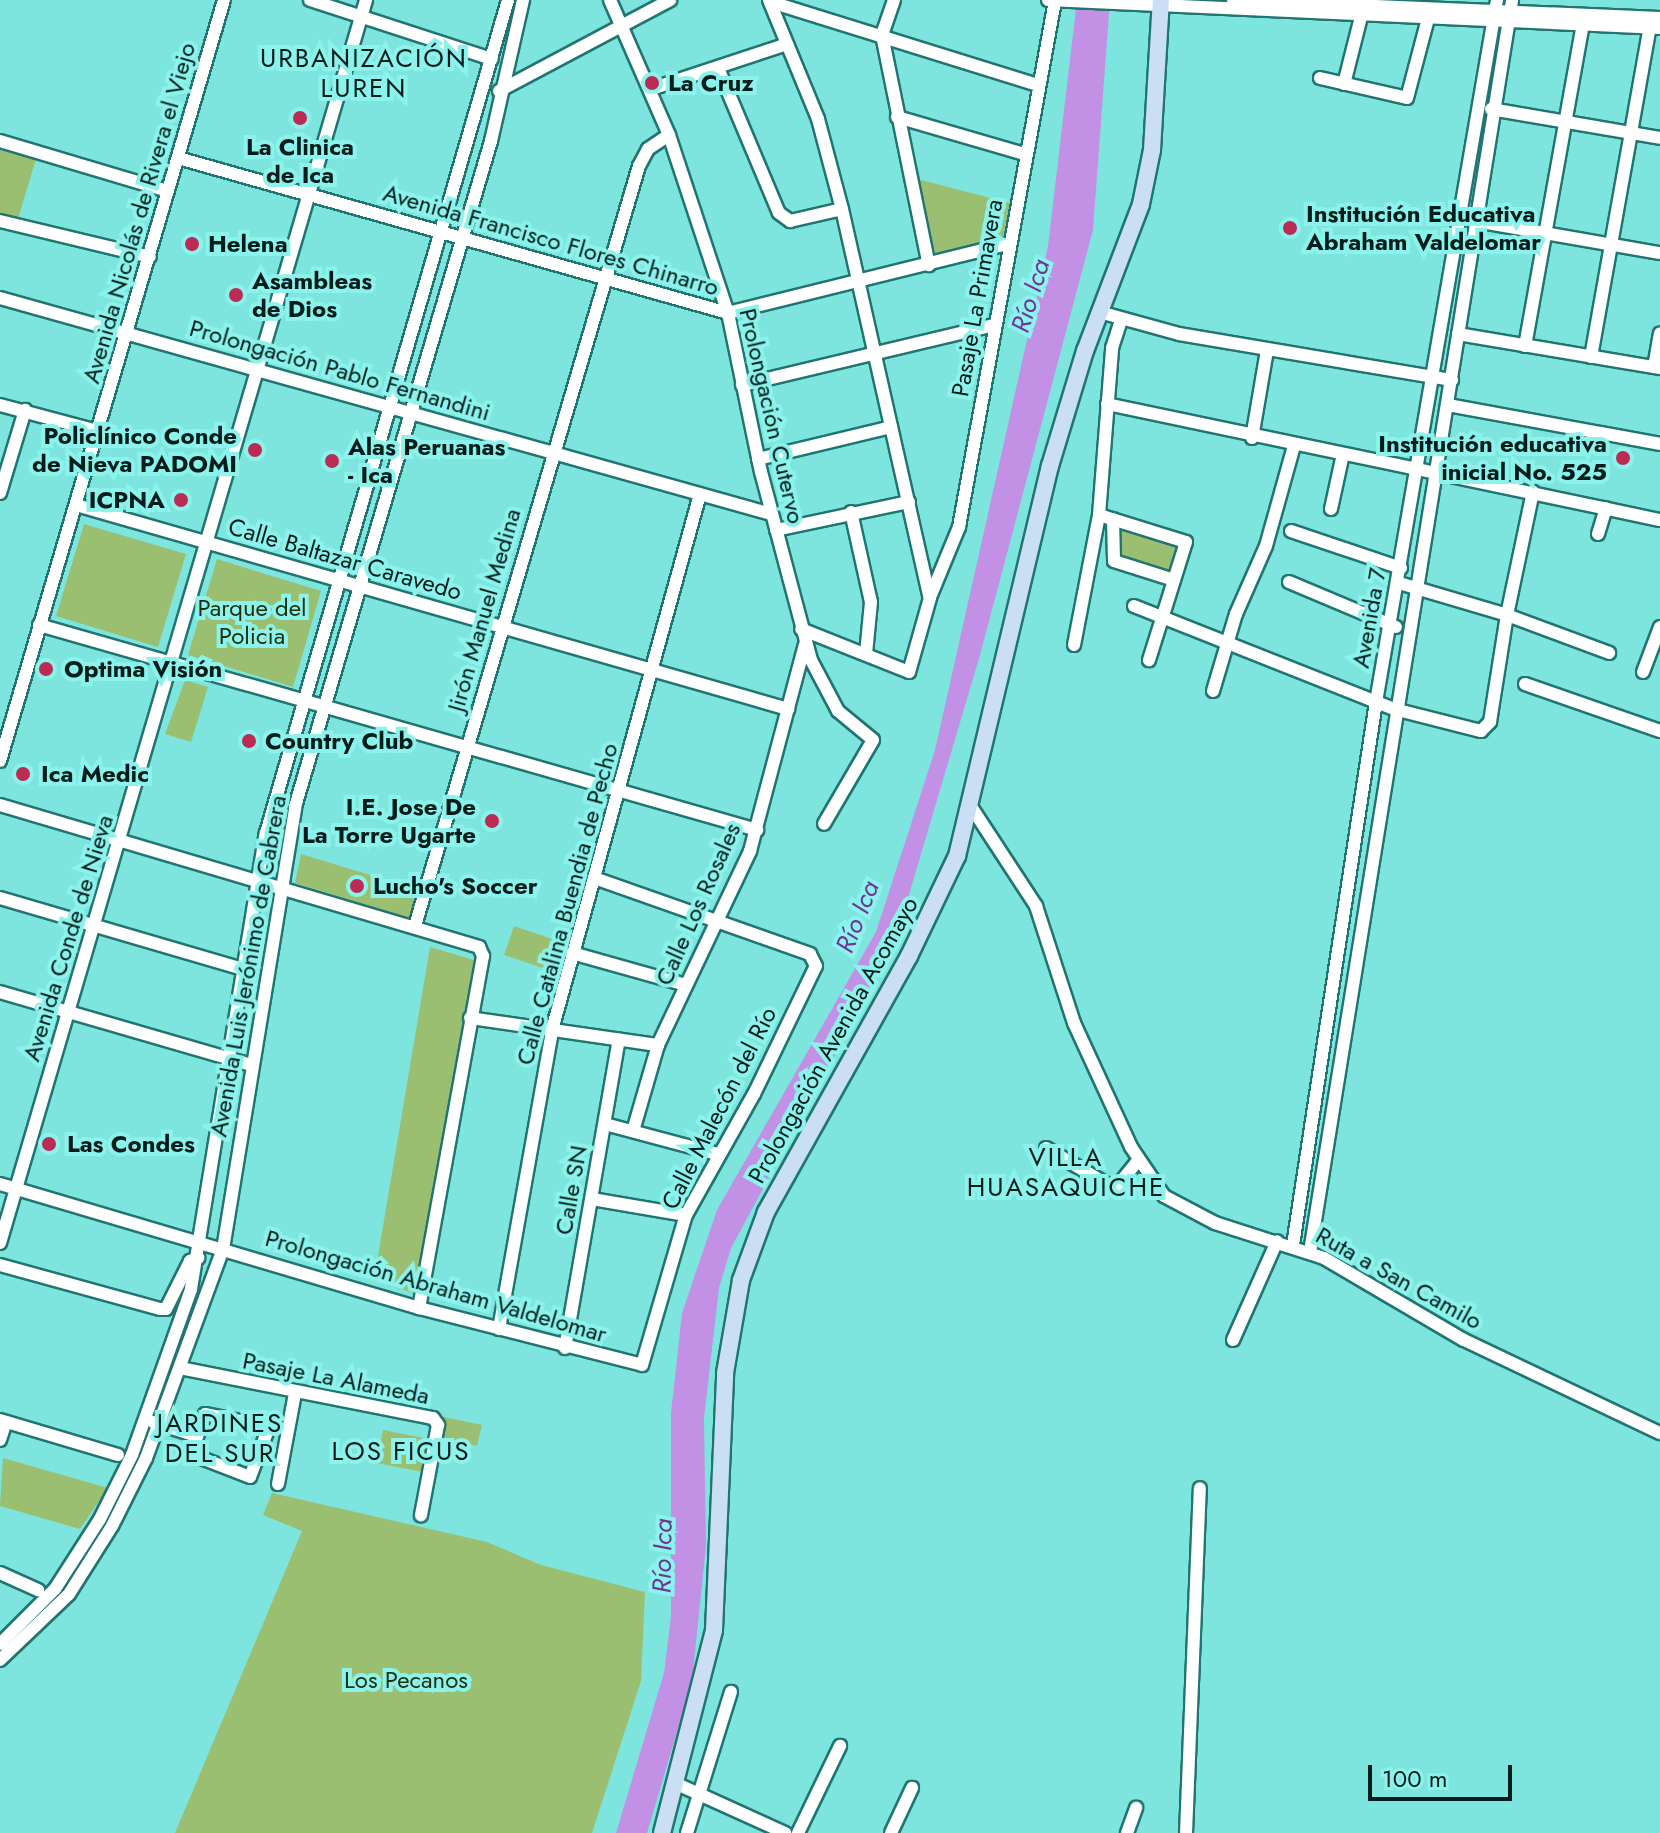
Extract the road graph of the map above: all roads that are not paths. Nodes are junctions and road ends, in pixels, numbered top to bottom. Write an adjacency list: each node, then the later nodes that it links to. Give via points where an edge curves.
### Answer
1 (224, 0): 44 (street, Avenida Nicolás de Rivera el Viejo)
2 (310, 0): 21 (street)
3 (366, 0): 21 (street, Avenida Conde de Nieva)
4 (508, 0): 27 (street, Avenida Luis Jerónimo de Cabrera)
5 (523, 0): 32 (street, Avenida Luis Jerónimo de Cabrera)
6 (610, 0): 24 (street, Prolongación Cutervo)
7 (670, 0): 24 (street)
8 (894, 0): 25 (street)
9 (1048, 0): 13 (street)
10 (1233, 0): 14 (street)
11 (1579, 0): 22 (street)
12 (770, 1): 25 (street); 26 (street)
13 (1059, 1): 15 (street, via 1129,7); 31 (street, Pasaje La Primavera)
14 (1338, 2): 17 (street)
15 (1161, 3): 17 (street); 63 (main road, Prolongación Avenida Acomayo, via 1149,167 1136,226)
16 (1405, 4): 17 (street); 20 (street)
17 (1363, 10): 20 (street); 30 (street)
18 (1496, 11): 19 (street); 20 (street); 35 (street, Avenida 7)
19 (1510, 11): 22 (street); 36 (street, Avenida 7)
20 (1430, 13): 30 (street, via 1407,98)
21 (361, 17): 27 (street); 46 (street, Avenida Conde de Nieva)
22 (1581, 18): 23 (street); 38 (street)
23 (1655, 23): 39 (street)
24 (620, 24): 32 (street); 33 (street, Prolongación Cutervo)
25 (882, 35): 31 (street); 37 (street)
26 (787, 44): 28 (street); 47 (street, via 818,119)
27 (492, 59): 34 (street, Avenida Luis Jerónimo de Cabrera)
28 (718, 68): 33 (street); 47 (street, via 779,213 790,221)
29 (1320, 78): 30 (street)
30 (1344, 84)
31 (1038, 85): 43 (street, Pasaje La Primavera)
32 (503, 89): 34 (street); 53 (street, Avenida Luis Jerónimo de Cabrera)
33 (651, 89): 40 (street, Prolongación Cutervo)
34 (480, 104): 51 (street, Avenida Luis Jerónimo de Cabrera)
35 (1480, 107): 36 (street); 48 (street, Avenida 7)
36 (1496, 109): 38 (street); 50 (street, Avenida 7)
37 (897, 117): 43 (street); 58 (street)
38 (1565, 121): 39 (street); 52 (street)
39 (1631, 133): 41 (street); 55 (street)
40 (669, 135): 59 (street, Jirón Manuel Medina, via 642,157); 62 (street, Prolongación Cutervo)
41 (1660, 138)
42 (0, 141): 45 (street)
43 (1024, 154): 54 (street, Pasaje La Primavera)
44 (178, 158): 45 (street, Avenida Nicolás de Rivera el Viejo); 46 (street, Avenida Francisco Flores Chinarro)
45 (168, 191): 57 (street, Avenida Nicolás de Rivera el Viejo)
46 (309, 195): 51 (street, Avenida Francisco Flores Chinarro); 74 (street, Avenida Conde de Nieva)
47 (842, 209): 60 (street)
48 (1459, 218): 50 (street); 75 (street, Avenida 7)
49 (0, 221): 57 (street)
50 (1477, 221): 52 (street); 67 (street, Avenida 7)
51 (442, 232): 53 (street, Avenida Francisco Flores Chinarro); 81 (street, Avenida Luis Jerónimo de Cabrera)
52 (1545, 233): 55 (street); 69 (street)
53 (462, 238): 59 (street, Avenida Francisco Flores Chinarro); 83 (street, Avenida Luis Jerónimo de Cabrera)
54 (1007, 244): 58 (street, Avenida Francisco Flores Chinarro); 65 (street, Pasaje La Primavera)
55 (1611, 245): 56 (street); 72 (street)
56 (1660, 253)
57 (150, 257): 66 (street, Avenida Nicolás de Rivera el Viejo)
58 (929, 265): 60 (street, Avenida Francisco Flores Chinarro)
59 (604, 278): 62 (street, Avenida Francisco Flores Chinarro); 89 (street, Jirón Manuel Medina)
60 (857, 283): 62 (street, Avenida Francisco Flores Chinarro); 71 (street)
61 (0, 298): 66 (street, Prolongación Pablo Fernandini)
62 (728, 313): 77 (street, Prolongación Cutervo)
63 (1103, 313): 64 (street); 148 (main road, Prolongación Avenida Acomayo, via 1085,351 1050,466)
64 (1121, 320): 70 (street); 78 (street, via 1112,348)
65 (993, 325): 71 (street); 117 (street, Pasaje La Primavera, via 959,527)
66 (128, 333): 74 (street, Prolongación Pablo Fernandini); 85 (street, Avenida Nicolás de Rivera el Viejo)
67 (1458, 334): 69 (street); 76 (street, Avenida 7)
68 (1660, 334): 73 (street)
69 (1525, 346): 72 (street)
70 (1267, 350): 75 (street); 86 (street)
71 (873, 355): 77 (street); 84 (street)
72 (1591, 357): 73 (street)
73 (1657, 368)
74 (259, 370): 81 (street, Prolongación Pablo Fernandini); 109 (street, Avenida Conde de Nieva)
75 (1430, 376): 76 (street); 92 (street, Avenida 7)
76 (1452, 380): 80 (street, Avenida 7)
77 (742, 385): 91 (street, Prolongación Cutervo)
78 (1107, 404): 86 (street); 103 (street)
79 (0, 405): 82 (street)
80 (1448, 405): 87 (street); 93 (street, Avenida 7)
81 (391, 407): 83 (street, Prolongación Pablo Fernandini); 111 (street, Avenida Luis Jerónimo de Cabrera)
82 (25, 410): 85 (street); 95 (street)
83 (412, 413): 89 (street, Prolongación Pablo Fernandini); 115 (street, Avenida Luis Jerónimo de Cabrera)
84 (891, 427): 91 (street); 97 (street)
85 (97, 431): 98 (street, Avenida Nicolás de Rivera el Viejo)
86 (1252, 438): 88 (street)
87 (1660, 444)
88 (1294, 446): 90 (street); 127 (street, via 1266,546)
89 (552, 452): 96 (street, Prolongación Pablo Fernandini); 123 (street, Jirón Manuel Medina)
90 (1343, 454): 92 (street); 100 (street)
91 (758, 459): 102 (street, Prolongación Cutervo)
92 (1417, 468): 93 (street); 110 (street, Avenida 7)
93 (1437, 471): 94 (street); 116 (street, Avenida 7)
94 (1533, 492): 99 (street); 119 (street)
95 (0, 493)
96 (700, 494): 102 (street, Prolongación Pablo Fernandini); 134 (street, Calle Catalina Buendia de Pecho)
97 (909, 502): 101 (street); 117 (street)
98 (76, 505): 109 (street, Calle Baltazar Caravedo); 121 (street, Avenida Nicolás de Rivera el Viejo)
99 (1606, 508): 105 (street); 108 (street)
100 (1331, 509)
101 (851, 512): 106 (street); 131 (street, via 871,602)
102 (771, 514): 106 (street, Prolongación Cutervo)
103 (1099, 515): 104 (street); 129 (street)
104 (1113, 519): 112 (street, via 1114,561); 112 (street, via 1186,542)
105 (1660, 520)
106 (776, 530): 125 (street, Prolongación Cutervo)
107 (1291, 531): 110 (street)
108 (1598, 534)
109 (208, 543): 111 (street, Calle Baltazar Caravedo); 133 (street, Avenida Conde de Nieva)
110 (1401, 568): 114 (street, Avenida 7)
111 (339, 580): 115 (street, Calle Baltazar Caravedo); 138 (street, Avenida Luis Jerónimo de Cabrera)
112 (1174, 580): 120 (street)
113 (1289, 582): 122 (street)
114 (1399, 583): 116 (street); 122 (street, Avenida 7)
115 (360, 587): 123 (street, Calle Baltazar Caravedo); 140 (street, Avenida Luis Jerónimo de Cabrera)
116 (1421, 590): 119 (street); 126 (street, Avenida 7)
117 (930, 598): 131 (street, Pasaje La Primavera, via 912,671)
118 (1134, 606): 120 (street)
119 (1507, 615): 130 (street); 142 (street, via 1486,729)
120 (1163, 616): 127 (street); 132 (street)
121 (39, 625): 133 (street); 145 (street, Avenida Nicolás de Rivera el Viejo)
122 (1392, 626): 126 (street); 139 (street, Avenida 7)
123 (504, 627): 134 (street, Calle Baltazar Caravedo); 144 (street, Jirón Manuel Medina)
124 (1660, 627): 135 (street)
125 (801, 629): 128 (street, Prolongación Cutervo); 131 (street)
126 (1411, 631): 142 (street, Avenida 7)
127 (1228, 642): 137 (street); 139 (street)
128 (805, 645): 141 (street, Calle Los Rosales); 149 (street, Prolongación Cutervo, via 838,711 872,739)
129 (1074, 645)
130 (1609, 653)
131 (866, 654)
132 (1149, 660)
133 (172, 663): 138 (street); 151 (street, Avenida Conde de Nieva)
134 (654, 670): 141 (street, Calle Baltazar Caravedo); 146 (street, Calle Catalina Buendia de Pecho)
135 (1643, 672)
136 (1525, 684): 143 (street)
137 (1213, 691)
138 (302, 700): 140 (street); 153 (street, Avenida Luis Jerónimo de Cabrera, via 266,833)
139 (1376, 702): 142 (street); 182 (street, Avenida 7)
140 (325, 706): 144 (street); 154 (street, Avenida Luis Jerónimo de Cabrera, via 295,807)
141 (788, 709): 150 (street, Calle Los Rosales)
142 (1394, 709): 184 (street, Avenida 7)
143 (1660, 731)
144 (468, 747): 146 (street); 158 (street, Jirón Manuel Medina)
145 (1, 756)
146 (618, 790): 150 (street); 152 (street, Calle Catalina Buendia de Pecho)
147 (0, 805): 151 (street)
148 (970, 805): 174 (street, Ruta a San Camilo, via 1036,906 1061,991); 210 (main road, Prolongación Avenida Acomayo, via 957,856 932,913 780,1185 749,1254 725,1373 714,1630)
149 (824, 824)
150 (757, 830): 156 (street, Calle Los Rosales)
151 (120, 840): 153 (street); 157 (street, Avenida Conde de Nieva)
152 (594, 878): 156 (street); 159 (street, Calle Catalina Buendia de Pecho)
153 (261, 881): 154 (street); 160 (street, Avenida Luis Jerónimo de Cabrera)
154 (281, 887): 158 (street); 169 (street, Avenida Luis Jerónimo de Cabrera)
155 (0, 898): 157 (street)
156 (718, 919): 161 (street, Calle Los Rosales); 173 (street, Calle Malecón del Río, via 810,954 816,962 754,1094)
157 (94, 925): 160 (street); 163 (street, Avenida Conde de Nieva)
158 (415, 926): 164 (street, via 474,943 483,956)
159 (572, 953): 161 (street); 165 (street, Calle Catalina Buendia de Pecho)
160 (243, 969): 168 (street, Avenida Luis Jerónimo de Cabrera)
161 (686, 985): 167 (street, Calle Los Rosales)
162 (0, 992): 163 (street)
163 (67, 1012): 168 (street); 176 (street, Avenida Conde de Nieva)
164 (470, 1018): 165 (street); 187 (street)
165 (552, 1030): 166 (street); 188 (street, Calle Catalina Buendia de Pecho)
166 (619, 1040): 167 (street); 170 (street, Calle SN)
167 (658, 1045): 171 (street, Calle Los Rosales)
168 (229, 1059): 169 (street); 180 (street, Avenida Luis Jerónimo de Cabrera)
169 (252, 1065): 183 (street, Avenida Luis Jerónimo de Cabrera)
170 (605, 1124): 171 (street); 177 (street, Calle SN)
171 (633, 1131): 173 (street)
172 (1046, 1148): 174 (street, via 1115,1189)
173 (718, 1154): 178 (street, Calle Malecón del Río)
174 (1138, 1161): 179 (street, Ruta a San Camilo, via 1175,1204 1227,1228)
175 (0, 1184): 176 (street, Prolongación Abraham Valdelomar)
176 (17, 1189): 180 (street, Prolongación Abraham Valdelomar); 181 (street, Avenida Conde de Nieva)
177 (592, 1199): 178 (street); 190 (street, Calle SN)
178 (686, 1215): 191 (street, Calle Malecón del Río, via 644,1363)
179 (1277, 1241): 182 (street, Ruta a San Camilo); 189 (street)
180 (202, 1242): 183 (street, Prolongación Abraham Valdelomar); 185 (street, Avenida Luis Jerónimo de Cabrera)
181 (0, 1243)
182 (1293, 1245): 184 (street, Ruta a San Camilo)
183 (223, 1249): 187 (street, Prolongación Abraham Valdelomar); 192 (street, Avenida Luis Jerónimo de Cabrera)
184 (1310, 1252): 197 (street, Ruta a San Camilo, via 1464,1340)
185 (198, 1258): 186 (street, via 190,1261 166,1309); 194 (street, Avenida Luis Jerónimo de Cabrera)
186 (0, 1265)
187 (419, 1308): 188 (street, Prolongación Abraham Valdelomar)
188 (499, 1329): 190 (street, Prolongación Abraham Valdelomar)
189 (1233, 1340)
190 (565, 1348): 191 (street, Prolongación Abraham Valdelomar)
191 (637, 1365)
192 (180, 1368): 193 (street, Pasaje La Alameda); 196 (street, Avenida Luis Jerónimo de Cabrera)
193 (295, 1393): 201 (street); 203 (street, Pasaje La Alameda, via 433,1418 438,1425)
194 (145, 1420): 196 (street); 206 (street, Avenida Luis Jerónimo de Cabrera, via 100,1519 55,1589)
195 (3, 1421): 199 (street); 200 (street)
196 (160, 1423): 198 (street); 207 (street, Avenida Luis Jerónimo de Cabrera, via 112,1526 69,1594)
197 (1660, 1433)
198 (196, 1436): 198 (street, via 205,1414 269,1427 250,1477 191,1454)
199 (0, 1440)
200 (118, 1455)
201 (278, 1484)
202 (1200, 1488): 220 (street)
203 (421, 1515)
204 (0, 1573): 205 (street)
205 (38, 1590)
206 (0, 1644)
207 (0, 1660)
208 (731, 1692): 212 (street)
209 (840, 1746): 217 (street)
210 (677, 1784): 212 (street); 214 (main road, Prolongación Avenida Acomayo)
211 (912, 1788): 218 (street)
212 (701, 1795): 215 (street); 216 (street)
213 (1136, 1808): 219 (street)
214 (662, 1833)
215 (687, 1833)
216 (785, 1833)
217 (798, 1833)
218 (891, 1833)
219 (1127, 1833)
220 (1186, 1833)

